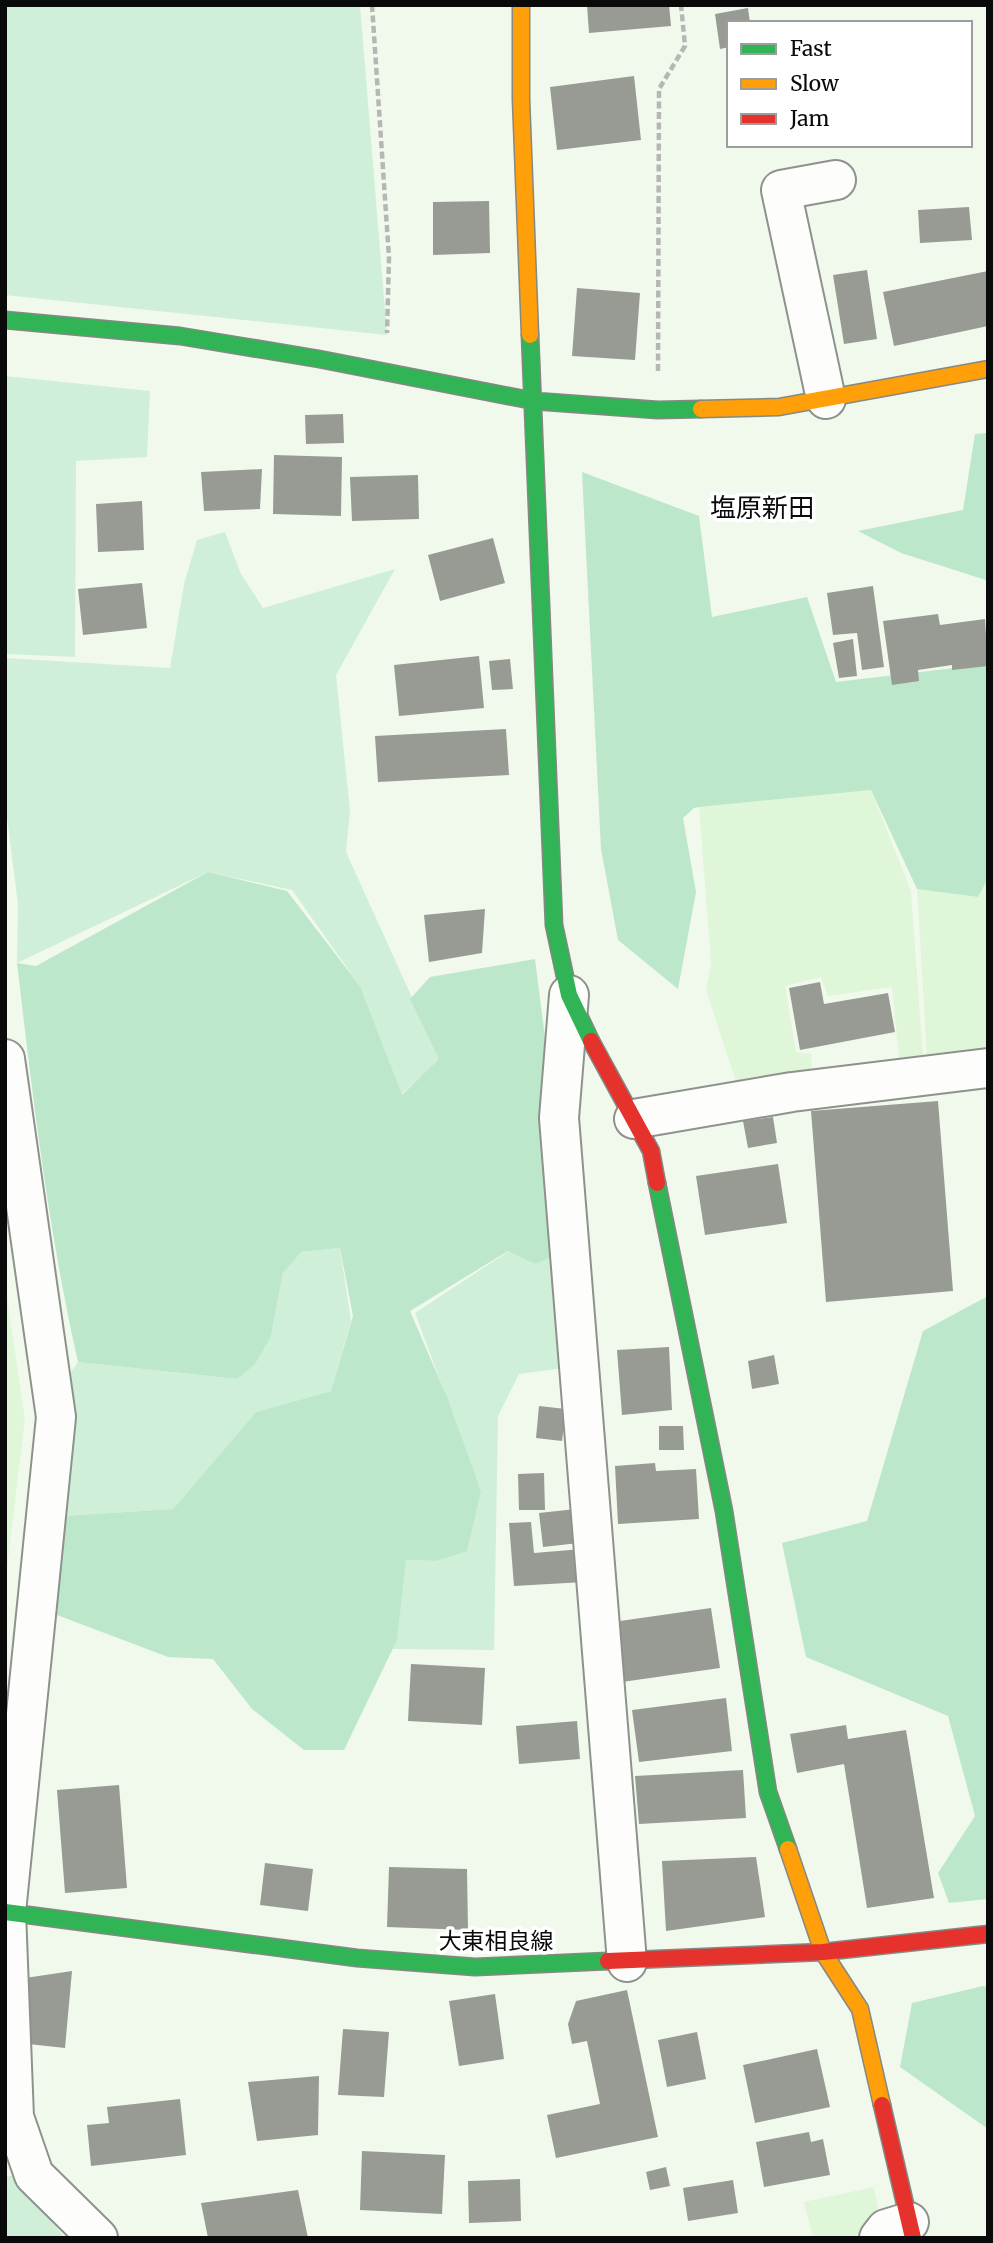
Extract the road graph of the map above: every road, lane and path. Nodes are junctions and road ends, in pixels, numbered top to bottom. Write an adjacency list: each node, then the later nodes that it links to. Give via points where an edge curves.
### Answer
1 (372, 5): 7 (path, via 389,258)
2 (520, 5): 9 (street)
3 (681, 5): 10 (path, via 685,46 659,89)
4 (836, 180): 8 (street, via 781,190)
5 (5, 320): 7 (street, via 180,336)
6 (988, 369): 8 (street)
7 (386, 373): 9 (street)
8 (826, 399): 10 (street, via 779,407)
9 (534, 401): 10 (street); 11 (street, via 554,925)
10 (657, 410)
11 (569, 995): 14 (street); 18 (street, via 559,1118)
12 (5, 1059): 15 (street, via 56,1417)
13 (988, 1068): 14 (street, via 793,1091)
14 (634, 1119): 17 (street, via 651,1151 724,1511 768,1792)
15 (6, 1912): 18 (street, 大東相良線, via 357,1958 475,1967); 20 (street, via 14,2117 34,2175)
16 (988, 1934): 17 (street, 大東相良線)
17 (823, 1952): 18 (street, 大東相良線); 19 (street, via 860,2009)
18 (627, 1962)
19 (901, 2232)
20 (98, 2238)

